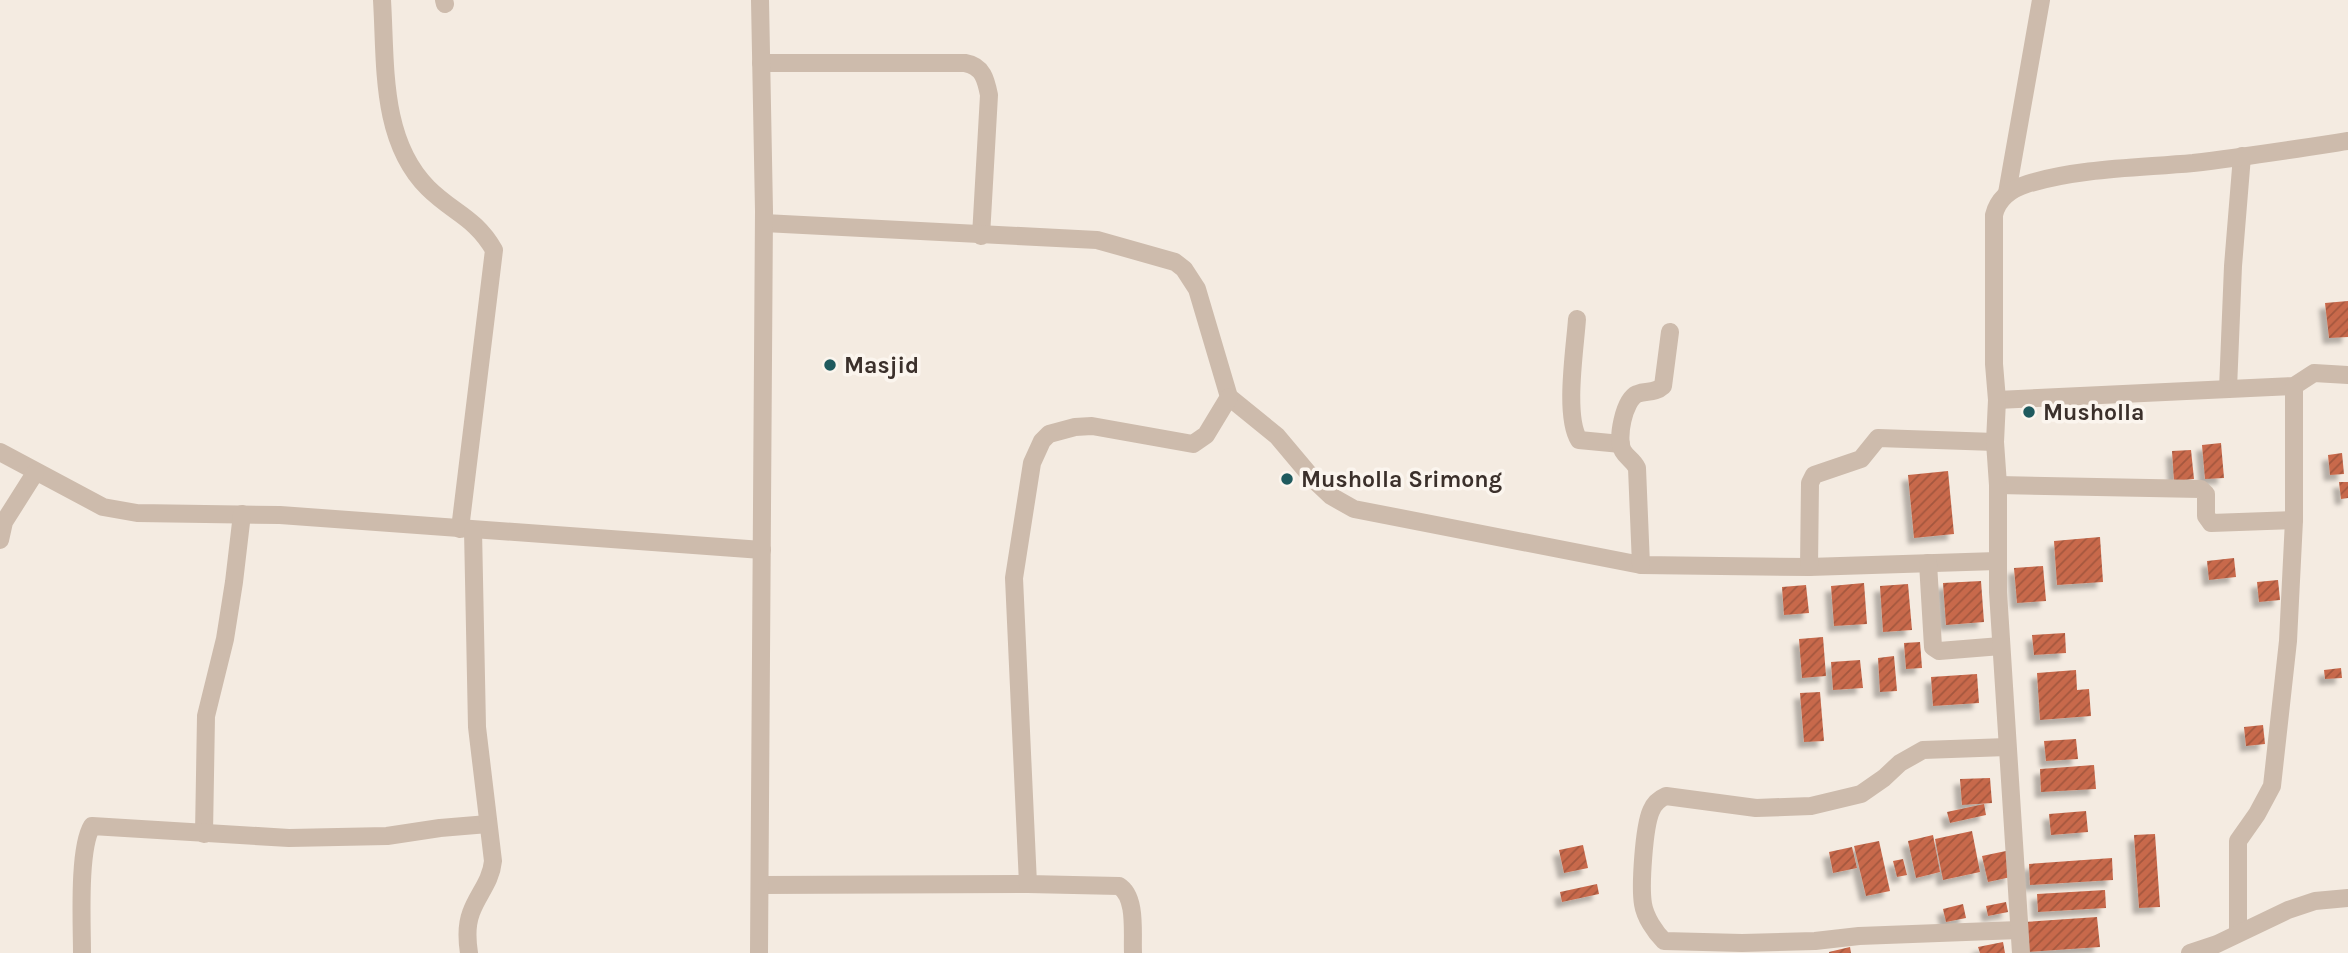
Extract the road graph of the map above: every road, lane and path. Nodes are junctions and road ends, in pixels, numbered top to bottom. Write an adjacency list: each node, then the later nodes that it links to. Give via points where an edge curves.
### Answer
1 (383, 0): 24 (street, via 391,120 400,147 413,173 473,222 494,250)
2 (760, 0): 4 (street)
3 (2041, 0): 7 (street)
4 (761, 62): 8 (street); 9 (street, via 972,64 978,68 989,95)
5 (2348, 142): 6 (street)
6 (2242, 156): 7 (street, via 2089,172 2027,184); 14 (street)
7 (2007, 193): 16 (street, via 1994,215)
8 (764, 223): 9 (street); 26 (street)
9 (981, 236): 15 (street, via 1097,240 1175,262 1197,289)
10 (1577, 319): 18 (street, via 1571,413 1575,433 1579,440)
11 (1670, 332): 18 (street, via 1663,386 1629,401)
12 (2348, 375): 13 (street, via 2314,373)
13 (2294, 386): 14 (street); 23 (street)
14 (2228, 390): 16 (street)
15 (1229, 397): 29 (street, via 1277,436 1331,496 1354,509); 35 (street, via 1206,435 1193,444 1092,426 1074,427 1049,434 1032,463 1014,578)
16 (1997, 400): 17 (street)
17 (1995, 442): 21 (street); 30 (street, via 1878,438 1861,459 1814,475 1810,483)
18 (1621, 444): 29 (street, via 1636,468)
19 (0, 452): 20 (street)
20 (35, 473): 22 (street, via 103,507 137,513); 25 (street, via 4,522)
21 (1998, 485): 23 (street, via 2201,489 2211,523); 27 (street)
22 (242, 514): 24 (street); 34 (street, via 225,639 206,716)
23 (2294, 520): 39 (street, via 2288,641 2272,786 2238,841)
24 (466, 529): 26 (street); 33 (street, via 477,727)
25 (0, 540)
26 (762, 550): 36 (street)
27 (1997, 561): 28 (street); 31 (street)
28 (1928, 563): 30 (street); 31 (street, via 1933,647 1939,651)
29 (1641, 565): 30 (street)
30 (1809, 567)
31 (2001, 646): 32 (street)
32 (2007, 747): 38 (street); 38 (street, via 1923,750 1861,794 1811,806 1756,808 1666,796 1658,799 1645,840 1643,905 1664,941 1791,942)
33 (488, 824): 34 (street, via 387,836); 41 (street, via 492,873 469,917)
34 (204, 834): 40 (street, via 92,826 84,854)
35 (1028, 884): 36 (street); 43 (street, via 1123,888 1130,904)
36 (760, 885): 42 (street)
37 (2348, 898): 39 (street, via 2315,901)
38 (2020, 930): 44 (street)
39 (2238, 932): 45 (street)
40 (82, 953)
41 (469, 953)
42 (759, 953)
43 (1133, 953)
44 (2021, 953)
45 (2190, 953)

